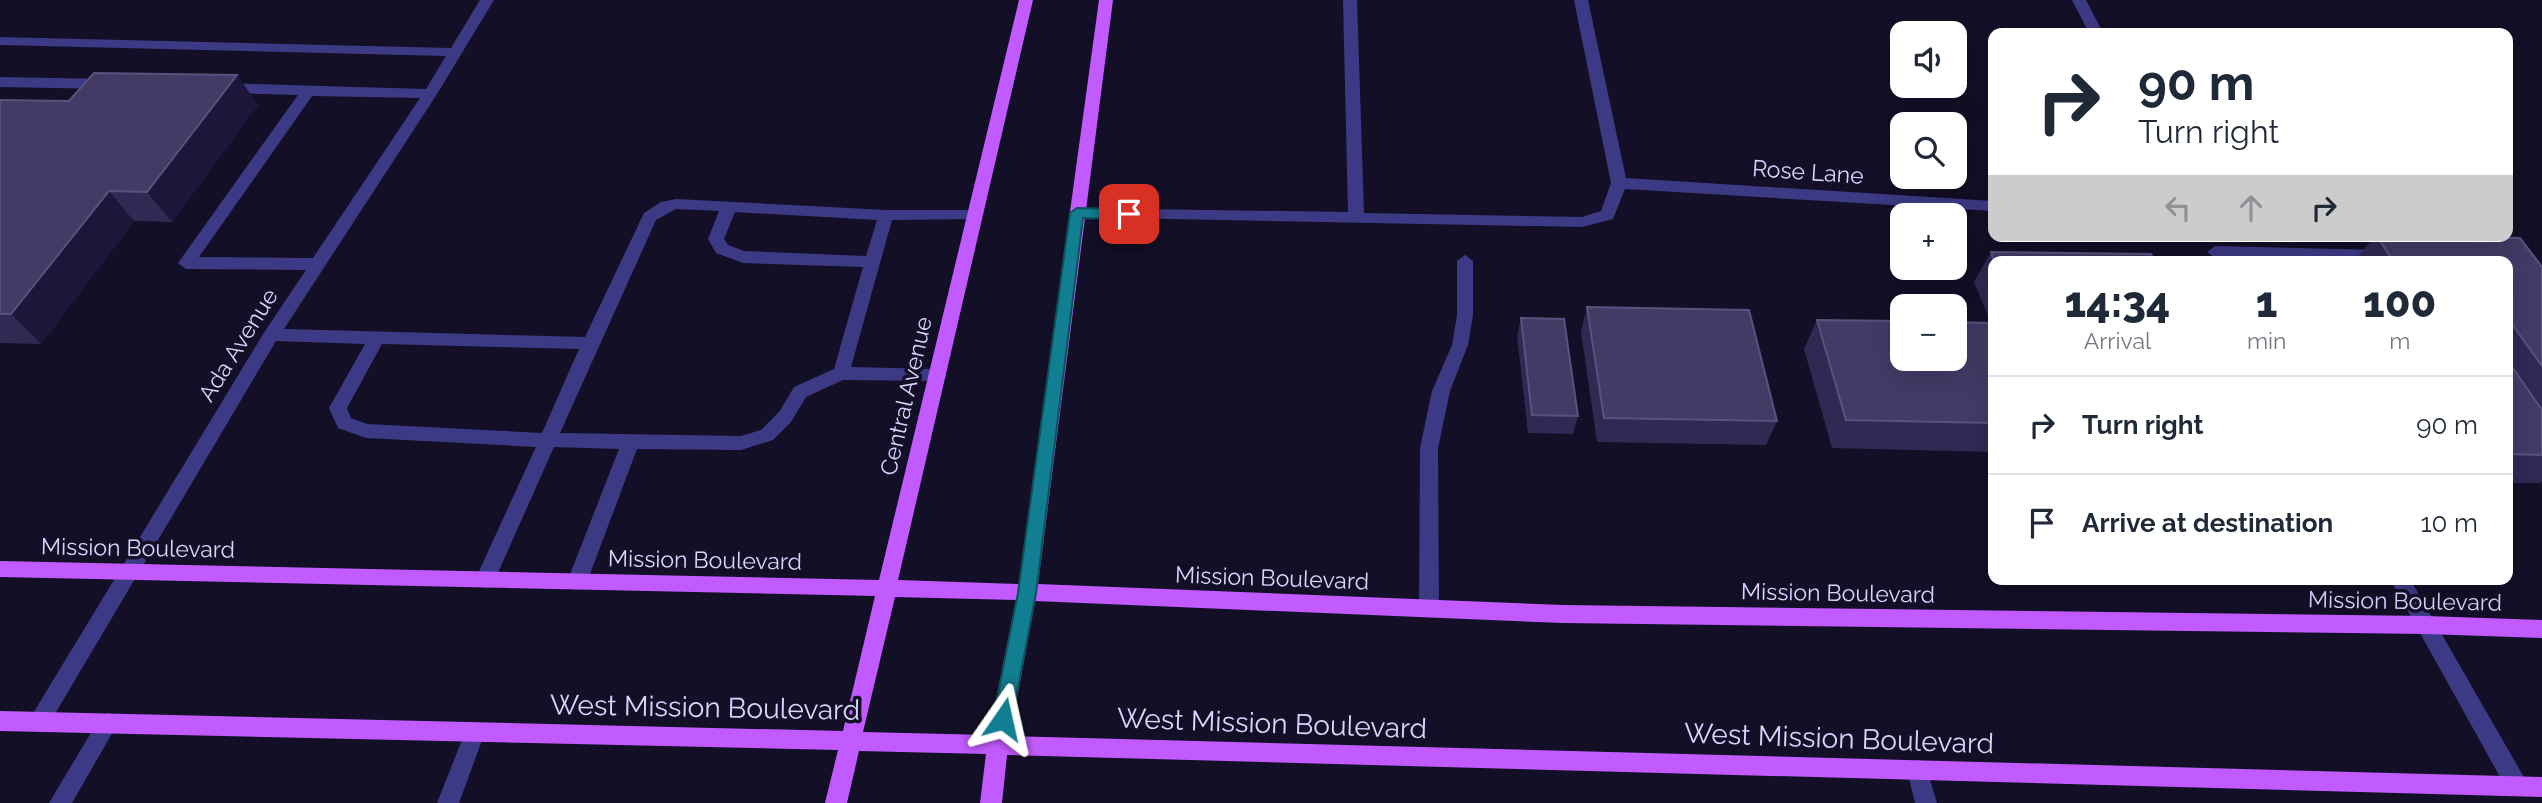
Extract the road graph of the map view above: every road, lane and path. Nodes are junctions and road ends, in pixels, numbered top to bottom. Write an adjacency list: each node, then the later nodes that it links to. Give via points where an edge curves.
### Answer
1 (487, 0): 9 (street, Ada Avenue)
2 (1026, 0): 20 (main road, Central Avenue)
3 (1106, 0): 18 (main road)
4 (1350, 0): 21 (street)
5 (1581, 0): 15 (street)
6 (2079, 0): 7 (street)
7 (2093, 28)
8 (0, 41): 9 (street)
9 (455, 52): 14 (street, Ada Avenue)
10 (0, 82): 11 (street)
11 (122, 84)
12 (215, 88): 13 (street)
13 (308, 91): 14 (street); 26 (street, via 186,262)
14 (430, 93): 26 (street, Ada Avenue)
15 (1619, 183): 17 (street, Rose Lane); 21 (street, via 1607,215 1582,222)
16 (729, 206): 19 (street); 25 (street, via 716,239 722,249 743,257); 29 (street, via 674,203 658,208)
17 (1988, 206)
18 (1077, 213): 21 (street); 40 (main road)
19 (886, 215): 20 (street); 25 (street)
20 (975, 215): 31 (main road, Central Avenue)
21 (1356, 218)
22 (2217, 256): 23 (street)
23 (2405, 256)
24 (1465, 261): 41 (street, via 1460,345 1441,391 1429,448)
25 (873, 262): 30 (street)
26 (317, 264): 27 (street, Ada Avenue)
27 (271, 335): 28 (street); 35 (street, Ada Avenue)
28 (376, 340): 29 (street); 32 (street, via 338,408 344,423 366,431)
29 (590, 343): 32 (street)
30 (841, 373): 31 (street); 33 (street, via 800,392 786,417 767,435 741,443)
31 (937, 376): 39 (main road, Central Avenue)
32 (548, 440): 33 (street); 36 (street)
33 (631, 442): 37 (street)
34 (0, 569): 35 (main road, Mission Boulevard)
35 (129, 572): 36 (main road, Mission Boulevard); 45 (street, Ada Avenue)
36 (485, 580): 37 (main road, Mission Boulevard)
37 (578, 582): 39 (main road, Mission Boulevard)
38 (2403, 585): 42 (street)
39 (887, 589): 40 (main road, Mission Boulevard); 48 (main road, Central Avenue)
40 (1027, 593): 41 (main road, Mission Boulevard); 49 (main road)
41 (1429, 609): 42 (main road, Mission Boulevard)
42 (2426, 625): 43 (main road, Mission Boulevard); 51 (street)
43 (2542, 629)
44 (0, 721): 45 (main road, West Mission Boulevard)
45 (39, 722): 46 (main road, West Mission Boulevard)
46 (108, 723): 47 (main road, West Mission Boulevard); 53 (street)
47 (475, 732): 48 (main road, West Mission Boulevard); 54 (street)
48 (851, 741): 49 (main road, West Mission Boulevard); 55 (main road, Central Avenue)
49 (998, 745): 50 (main road, West Mission Boulevard); 56 (main road)
50 (1918, 770): 51 (main road, West Mission Boulevard); 57 (street)
51 (2517, 786): 52 (main road, West Mission Boulevard)
52 (2542, 787)
53 (60, 803)
54 (448, 803)
55 (836, 803)
56 (991, 803)
57 (1926, 803)

